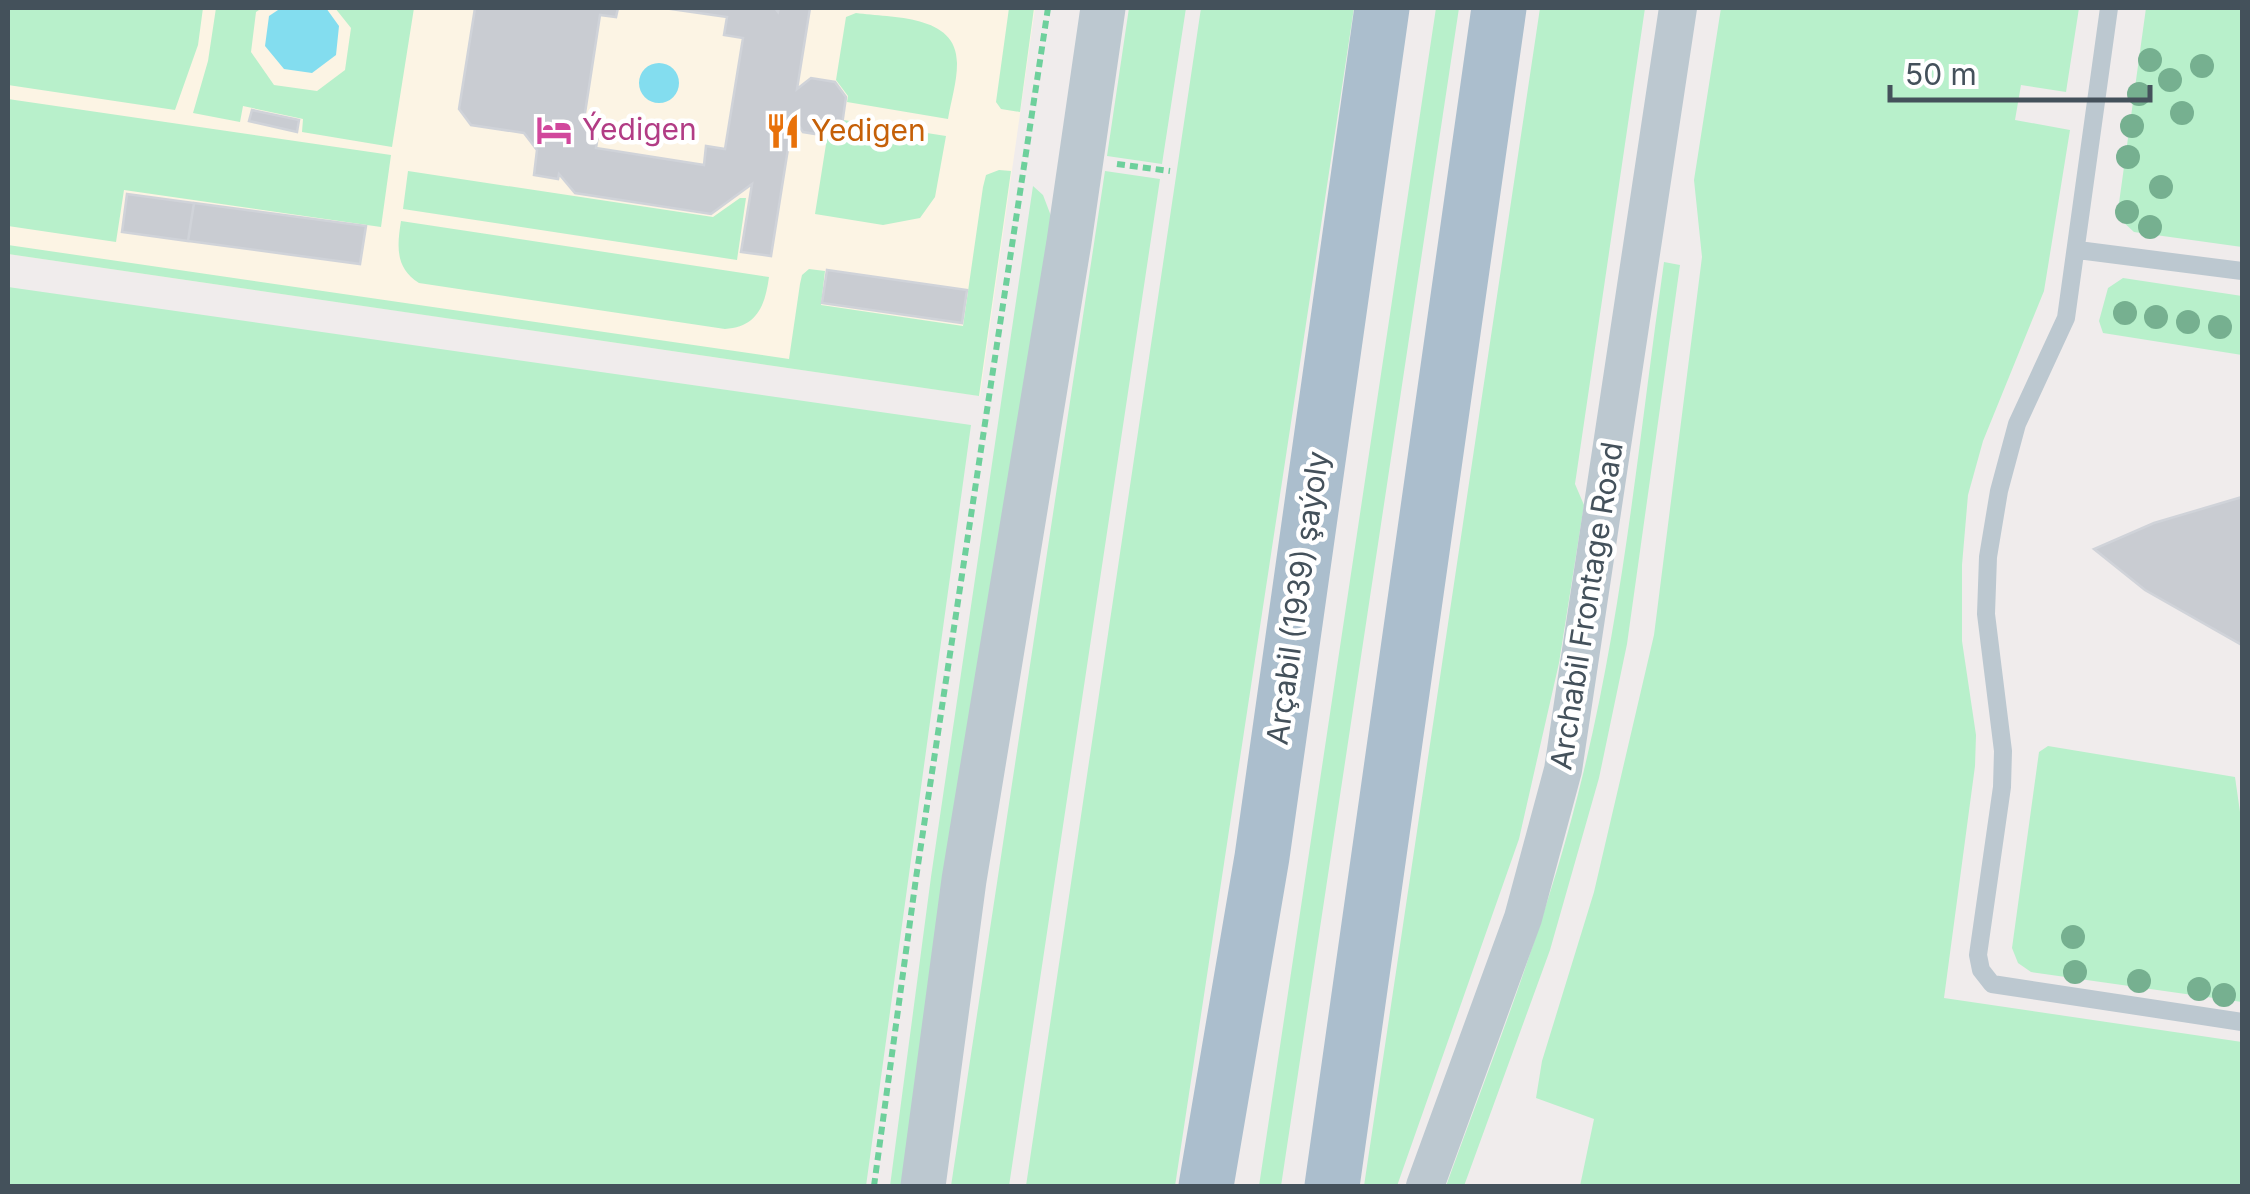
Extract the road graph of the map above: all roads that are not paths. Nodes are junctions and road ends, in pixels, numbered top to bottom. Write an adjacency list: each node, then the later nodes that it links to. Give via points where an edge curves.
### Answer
1 (1103, 8): 9 (street, via 964,880)
2 (1382, 8): 10 (main road, Arçabil (1939) şaýoly, via 1262,857)
3 (1499, 8): 11 (main road)
4 (1678, 8): 12 (street, Archabil Frontage Road, via 1563,770 1523,918)
5 (2109, 8): 6 (lane)
6 (2078, 250): 7 (lane); 8 (lane, via 2066,318 2017,424 1988,557 1986,614 2003,752 1978,955 1992,984)
7 (2242, 271)
8 (2242, 1022)
9 (924, 1186)
10 (1206, 1186)
11 (1332, 1186)
12 (1425, 1186)

